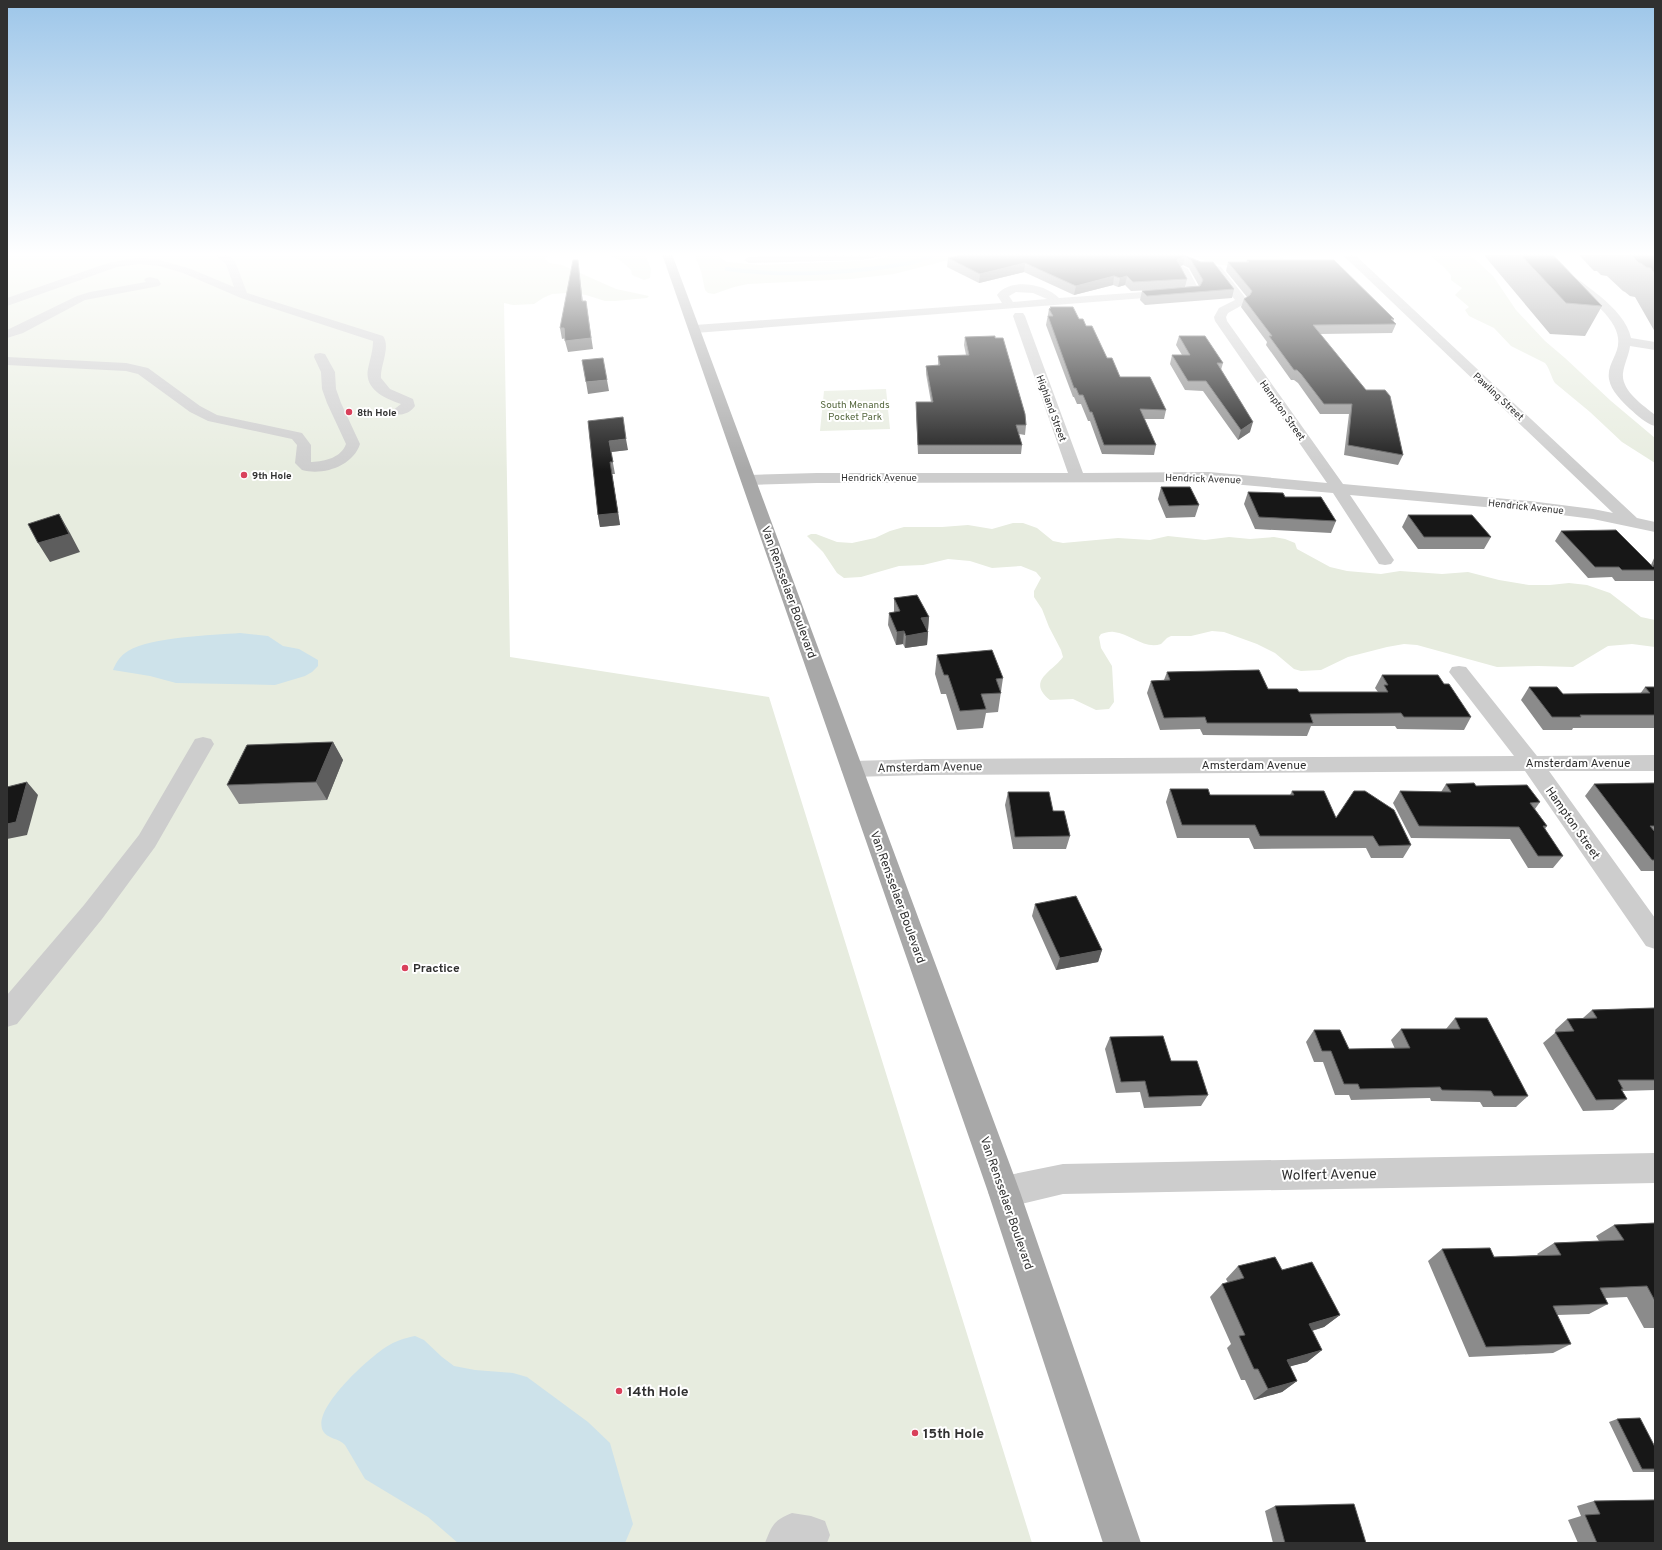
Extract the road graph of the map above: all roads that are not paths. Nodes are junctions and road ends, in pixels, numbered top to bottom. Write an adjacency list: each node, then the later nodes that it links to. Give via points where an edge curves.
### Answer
1 (26, 326): 9 (street)
2 (340, 326): 14 (street, via 379,339 380,348 373,375 377,385 389,394 408,402 408,406)
3 (730, 326): 8 (street)
4 (1022, 326): 16 (street, Highland Street)
5 (1225, 326): 18 (street, Hampton Street)
6 (1425, 326): 19 (street, Pawling Street)
7 (1619, 326): 10 (street)
8 (695, 329): 17 (main road, Van Rensselaer Boulevard)
9 (7, 334)
10 (1625, 340): 11 (street); 15 (street, via 1616,381 1626,396)
11 (1655, 346)
12 (320, 357): 13 (street, via 328,372 329,389 334,403 353,444 350,453 340,460 316,468 307,467 304,463 304,445 297,436 214,418 196,409 143,371 126,367)
13 (7, 361)
14 (399, 411)
15 (1655, 422)
16 (1077, 477): 17 (street, Hendrick Avenue); 18 (street, Hendrick Avenue, via 1209,477)
17 (748, 480): 26 (main road, Van Rensselaer Boulevard)
18 (1338, 488): 19 (street, Hendrick Avenue, via 1530,506); 21 (street, Hampton Street)
19 (1631, 521): 20 (street, Hendrick Avenue)
20 (1655, 527)
21 (1385, 560)
22 (1459, 672): 24 (street, Hampton Street)
23 (203, 744): 28 (street, via 147,841 93,912)
24 (1531, 763): 25 (street, Amsterdam Avenue); 26 (street, Amsterdam Avenue); 27 (street, Hampton Street)
25 (1655, 763)
26 (852, 769): 30 (main road, Van Rensselaer Boulevard)
27 (1655, 938)
28 (7, 1015)
29 (1655, 1168): 30 (street, Wolfert Avenue, via 1063,1179)
30 (1004, 1192): 31 (main road, Van Rensselaer Boulevard)
31 (1122, 1543)

